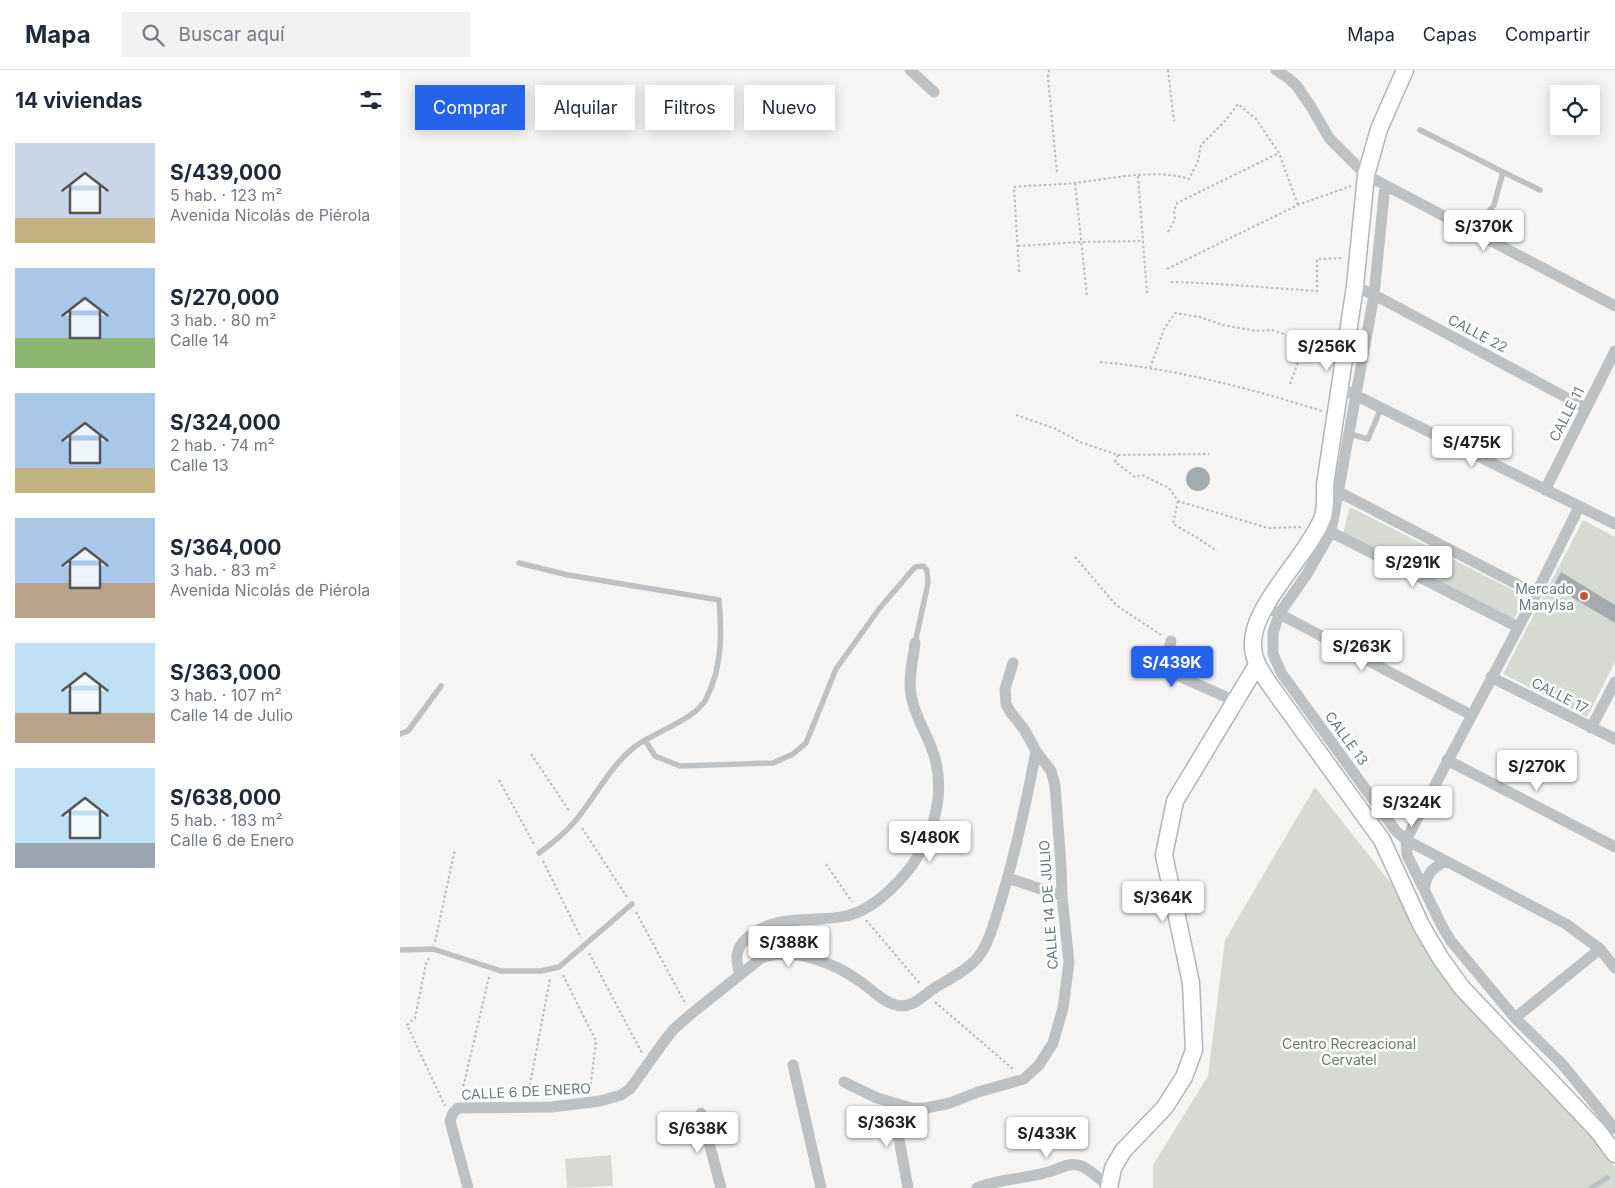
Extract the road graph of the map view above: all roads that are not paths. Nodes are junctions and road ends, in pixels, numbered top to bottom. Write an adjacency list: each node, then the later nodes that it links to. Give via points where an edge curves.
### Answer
1 (910, 70): 4 (street)
2 (1276, 70): 7 (street, via 1296,86 1329,138)
3 (1405, 70): 7 (street, via 1379,129)
4 (934, 92)
5 (1420, 130): 6 (lane)
6 (1503, 172): 9 (lane); 10 (lane, via 1494,205)
7 (1366, 178): 8 (street); 11 (street)
8 (1385, 185): 10 (street); 12 (street)
9 (1540, 190)
10 (1473, 231): 13 (street)
11 (1355, 286): 12 (street, CALLE 22); 15 (street, via 1345,358)
12 (1374, 295): 15 (street); 17 (street, CALLE 22)
13 (1615, 306)
14 (1615, 351): 17 (street, CALLE 11)
15 (1348, 391): 16 (street); 18 (street); 19 (street, via 1337,415)
16 (1381, 408): 18 (lane, via 1368,440); 20 (street)
17 (1586, 408): 20 (street, CALLE 11)
18 (1350, 434): 19 (street)
19 (1332, 488): 23 (street, via 1323,517); 25 (street)
20 (1545, 490): 21 (street)
21 (1579, 507): 22 (street); 25 (street)
22 (1615, 524)
23 (1325, 529): 26 (street); 27 (street)
24 (519, 563): 40 (lane, via 568,575 719,600 722,629 717,671 707,699 696,713)
25 (1536, 594): 27 (street)
26 (1272, 610): 31 (street, via 1257,624 1252,643); 36 (street); 43 (street, CALLE 13, via 1273,654 1282,674 1396,831)
27 (1518, 627): 32 (street)
28 (1170, 641): 35 (street, via 1163,669)
29 (915, 643): 40 (lane, via 928,583 927,570 923,566 915,567 879,609 836,669 806,743 793,754 774,762 680,766 655,756); 54 (street, via 910,672 911,694 916,715 936,760 938,781 936,811 924,846 892,888 859,912 775,923 758,930 738,948 736,961)
30 (1013, 663): 41 (street, CALLE 14 DE JULIO, via 1006,683 1005,700)
31 (1258, 665): 35 (street); 61 (street, via 1382,840 1421,925 1462,988 1598,1131)
32 (1491, 677): 36 (street); 37 (street, CALLE 17)
33 (1615, 682): 37 (street)
34 (440, 686): 38 (lane, via 408,731)
35 (1235, 701): 63 (street, via 1175,801 1164,855 1191,983 1194,1050 1184,1077 1165,1107 1123,1152 1113,1168)
36 (1471, 715): 42 (street)
37 (1591, 728): 39 (street, CALLE 17)
38 (400, 734)
39 (1615, 739)
40 (646, 740): 45 (lane, via 633,748 612,771 557,841)
41 (1036, 752): 47 (street, CALLE 6 DE ENERO); 49 (street, CALLE 14 DE JULIO, via 1052,771 1055,785)
42 (1448, 760): 43 (street); 44 (street)
43 (1406, 840): 46 (street, CALLE 13); 48 (street, via 1407,855)
44 (1615, 847)
45 (539, 853)
46 (1446, 861): 48 (street, via 1432,869); 51 (street, CALLE 13, via 1566,924)
47 (1008, 878): 49 (street); 54 (street, CALLE 6 DE ENERO, via 990,935 979,956 915,1003 895,1005 847,972 818,960 794,955 761,958)
48 (1424, 889): 55 (street, via 1451,941)
49 (1062, 896): 58 (street, CALLE 14 DE JULIO, via 1069,962 1063,1008 1054,1043 1047,1054 1024,1079 950,1103 926,1108)
50 (632, 904): 52 (lane, via 556,967 540,971 501,971 433,949)
51 (1600, 949): 53 (street, CALLE 13); 55 (street)
52 (400, 950)
53 (1615, 968)
54 (740, 974): 64 (street, CALLE 6 DE ENERO, via 665,1040 630,1089 621,1095 588,1104 454,1112 452,1131)
55 (1515, 1018): 60 (street, via 1562,1064)
56 (793, 1065): 66 (street)
57 (844, 1082): 58 (street)
58 (900, 1105): 67 (street, via 898,1139)
59 (701, 1113): 65 (street)
60 (1615, 1129)
61 (1615, 1154)
62 (1607, 1178): 69 (lane)
63 (1109, 1187): 68 (street, via 1085,1167 1070,1165)
64 (468, 1188)
65 (721, 1188)
66 (821, 1188)
67 (908, 1188)
68 (977, 1188)
69 (1591, 1188)

